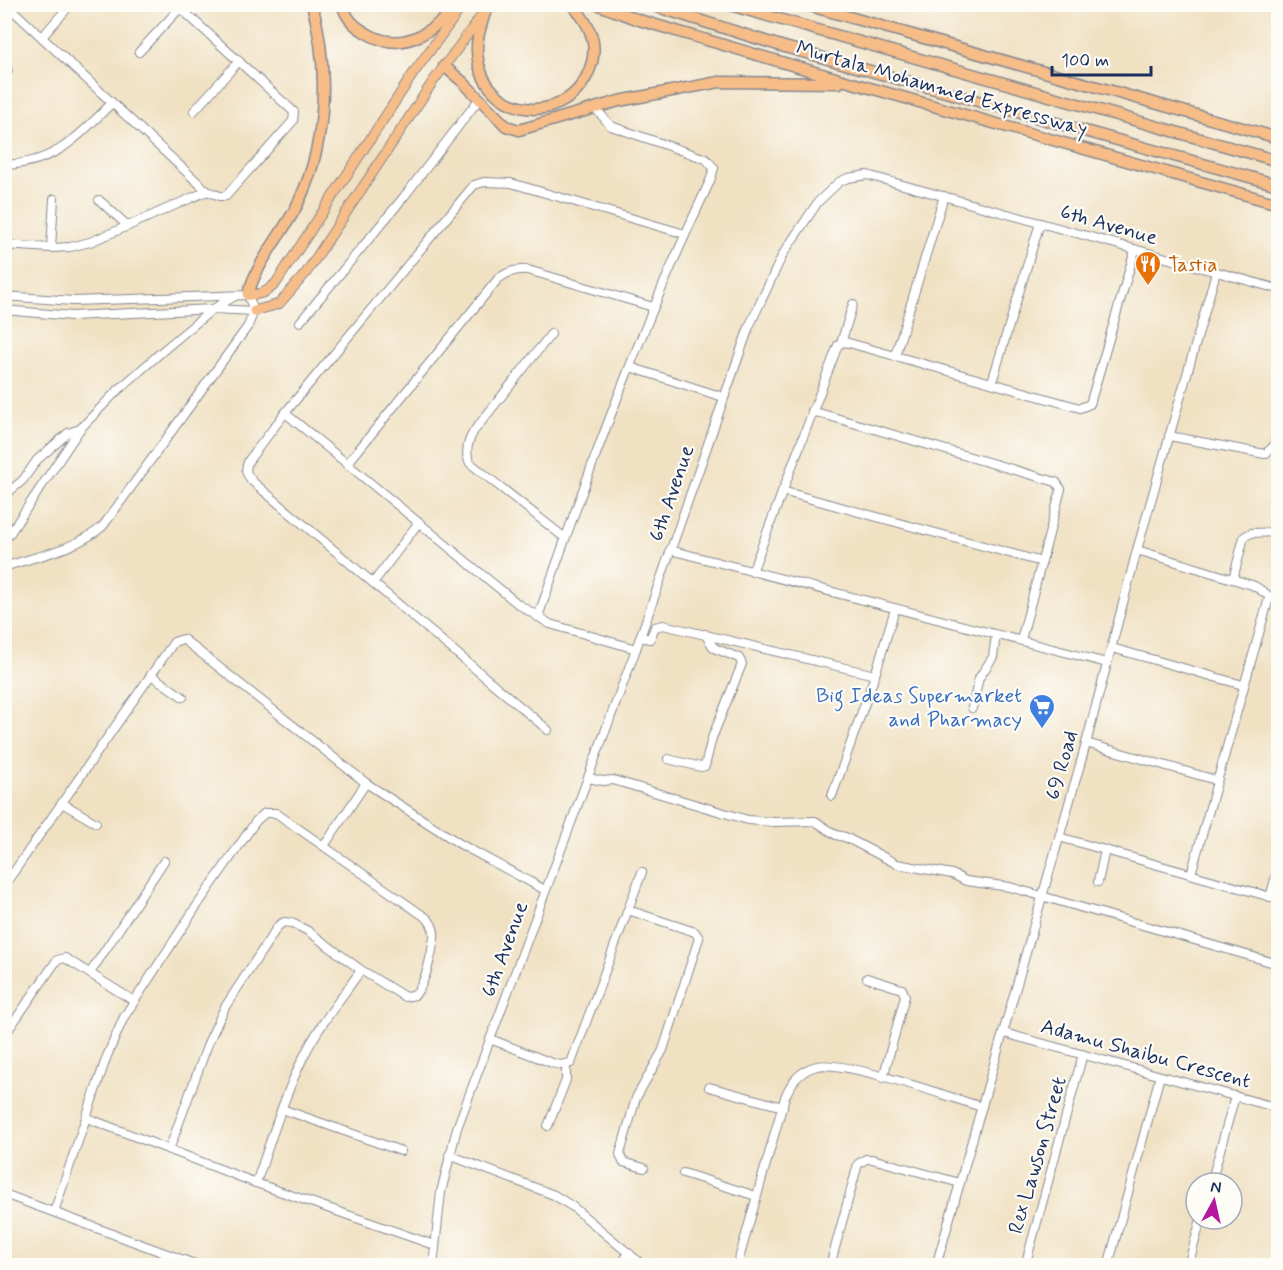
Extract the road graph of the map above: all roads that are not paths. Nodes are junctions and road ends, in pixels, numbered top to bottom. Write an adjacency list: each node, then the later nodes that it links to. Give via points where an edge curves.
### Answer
1 (6, 4): 15 (street)
2 (71, 4): 15 (street)
3 (312, 4): 41 (highway, via 322,70 322,112 315,155 303,193 257,270)
4 (342, 4): 5 (highway, via 349,20 388,42 426,34)
5 (461, 4): 41 (main road, via 276,283 267,292)
6 (571, 4): 13 (highway, via 582,16 594,42 590,72 572,96 541,109 511,105 489,87 477,49)
7 (596, 4): 19 (highway, Murtala Mohammed Expressway)
8 (648, 4): 27 (highway, Murtala Mohammed Expressway, via 781,46)
9 (726, 4): 25 (highway, Murtala Mohammed Expressway)
10 (803, 4): 14 (highway, Murtala Mohammed Expressway)
11 (826, 4): 14 (highway)
12 (178, 6): 16 (street); 17 (street)
13 (488, 7): 18 (main road)
14 (854, 19): 24 (highway, Murtala Mohammed Expressway)
15 (42, 37): 21 (street)
16 (139, 52)
17 (239, 61): 23 (street); 28 (street, via 295,117 228,195)
18 (444, 66): 20 (highway); 48 (main road, via 306,273 279,304)
19 (854, 84): 22 (highway, via 719,82); 32 (highway, Murtala Mohammed Expressway)
20 (480, 98): 22 (highway, via 506,126 519,130); 49 (street)
21 (112, 103): 26 (street, via 58,152 43,159); 28 (street)
22 (595, 108): 35 (street, via 611,126 711,163 713,174)
23 (194, 111)
24 (1278, 138)
25 (1278, 161)
26 (4, 165)
27 (1278, 185)
28 (207, 191): 34 (street)
29 (944, 196): 33 (street, 6th Avenue); 52 (street); 55 (street, 6th Avenue, via 867,175 848,178 828,190 802,224 768,283)
30 (54, 199): 37 (street)
31 (99, 200): 34 (street)
32 (1278, 204)
33 (1040, 223): 38 (street, 6th Avenue); 54 (street)
34 (128, 226): 37 (street, via 90,242)
35 (685, 234): 45 (street); 57 (street, via 511,183 479,183 469,190)
36 (4, 245): 37 (street)
37 (51, 248)
38 (1135, 250): 39 (street, 6th Avenue); 54 (street, via 1090,404 1080,408)
39 (1216, 272): 40 (street, 6th Avenue); 60 (street, 69 Road)
40 (1278, 289)
41 (248, 295): 43 (street); 48 (street)
42 (4, 296): 43 (street, via 73,302)
43 (237, 296): 47 (street)
44 (853, 304): 51 (street)
45 (653, 307): 53 (street); 61 (street, via 528,270 505,273)
46 (4, 309): 47 (street, via 72,316)
47 (213, 309): 48 (street); 58 (street)
48 (254, 310): 71 (street, via 248,326 103,526 92,536)
49 (300, 322)
50 (551, 334): 66 (street, via 474,431 467,453 470,463)
51 (841, 343): 52 (street); 56 (street)
52 (895, 356): 54 (street)
53 (630, 367): 55 (street); 66 (street)
54 (992, 382)
55 (723, 397): 68 (street, 6th Avenue)
56 (812, 411): 62 (street); 70 (street, via 1056,482 1061,489)
57 (285, 413): 61 (street); 74 (street, via 249,460 246,473)
58 (80, 429): 63 (street, via 68,433 37,460 23,480); 67 (street)
59 (1278, 431): 60 (street, via 1274,446 1264,454)
60 (1169, 436): 69 (street, 69 Road)
61 (347, 464): 64 (street)
62 (782, 491): 70 (street); 72 (street)
63 (4, 496)
64 (419, 522): 74 (street); 78 (street)
65 (1278, 532): 73 (street, via 1251,532 1244,537)
66 (565, 538): 78 (street)
67 (4, 542)
68 (670, 550): 72 (street); 81 (street, 6th Avenue)
69 (1137, 550): 73 (street); 83 (street, 69 Road)
70 (1042, 562): 82 (street)
71 (4, 567)
72 (752, 572): 77 (street)
73 (1233, 579): 75 (street, via 1259,587)
74 (373, 583): 91 (street)
75 (1269, 598): 76 (street); 88 (street)
76 (1278, 600)
77 (895, 609): 80 (street); 87 (street)
78 (538, 617): 84 (street)
79 (705, 634): 81 (street, via 663,625 655,627 650,639); 87 (street); 93 (street, via 714,648 739,658 742,664 705,766)
80 (996, 635): 82 (street); 90 (street, via 993,657 977,684)
81 (640, 637): 84 (street, 6th Avenue)
82 (1021, 640): 85 (street)
83 (1112, 648): 85 (street, 69 Road); 88 (street)
84 (636, 649): 94 (street, 6th Avenue)
85 (1107, 663): 92 (street, 69 Road)
86 (151, 675): 89 (street); 96 (street, via 174,642 188,641); 98 (street)
87 (875, 675): 97 (street)
88 (1243, 685): 95 (street)
89 (183, 698)
90 (972, 708)
91 (548, 730)
92 (1086, 743): 95 (street); 100 (street, 69 Road)
93 (668, 759)
94 (588, 778): 109 (street, 6th Avenue); 110 (street, via 613,780 748,820 815,821 897,864)
95 (1216, 780): 106 (street)
96 (366, 783): 101 (street); 109 (street, via 460,844)
97 (832, 796)
98 (62, 803): 99 (street); 108 (street)
99 (96, 823)
100 (1059, 837): 102 (street); 110 (street, 69 Road)
101 (324, 846): 114 (street, via 432,925 434,935 428,963 415,995 400,995); 117 (street, via 276,813 260,816)
102 (1105, 850): 106 (street); 107 (street)
103 (164, 861): 115 (street)
104 (1278, 869): 111 (street)
105 (642, 872): 112 (street)
106 (1191, 874): 111 (street)
107 (1098, 882)
108 (4, 886)
109 (545, 890): 120 (street, 6th Avenue)
110 (1042, 897): 113 (street); 118 (street, 69 Road)
111 (1274, 898)
112 (628, 910): 122 (street, via 572,1060); 136 (street, via 694,932 699,938 663,1050 636,1098 620,1154 623,1162)
113 (1278, 964)
114 (361, 970): 130 (street, via 307,1049); 133 (street, via 292,922 278,926 225,1007)
115 (90, 973): 117 (street); 119 (street, via 65,958 57,960)
116 (867, 978): 124 (street, via 898,987 905,996)
117 (134, 1002): 131 (street, via 107,1056)
118 (1004, 1033): 121 (street, Adamu Shaibu Crescent); 128 (street, 69 Road)
119 (4, 1036)
120 (490, 1039): 122 (street); 135 (street, 6th Avenue)
121 (1083, 1054): 123 (street, Adamu Shaibu Crescent); 154 (street, Rex Lawson Street)
122 (566, 1065): 132 (street, via 566,1080)
123 (1160, 1076): 126 (street, Adamu Shaibu Crescent); 155 (street)
124 (883, 1078): 127 (street, via 817,1066 793,1082); 128 (street)
125 (709, 1088): 127 (street)
126 (1235, 1096): 129 (street, Adamu Shaibu Crescent); 137 (street)
127 (783, 1107): 142 (street)
128 (981, 1107): 140 (street, 69 Road)
129 (1278, 1108)
130 (282, 1109): 134 (street); 139 (street)
131 (87, 1118): 133 (street); 143 (street)
132 (548, 1126)
133 (169, 1150): 139 (street)
134 (401, 1151)
135 (449, 1155): 145 (street, 6th Avenue); 146 (street, via 554,1195)
136 (644, 1168)
137 (1214, 1171)
138 (683, 1173): 142 (street)
139 (256, 1183): 145 (street)
140 (960, 1183): 152 (street, via 872,1159 858,1164); 153 (street, 69 Road)
141 (4, 1194): 143 (street)
142 (756, 1196): 151 (street)
143 (54, 1212): 147 (street)
144 (1198, 1231): 156 (street)
145 (434, 1245): 148 (street, 6th Avenue)
146 (629, 1253): 149 (street); 150 (street)
147 (200, 1266)
148 (433, 1266)
149 (620, 1266)
150 (644, 1266)
151 (737, 1266)
152 (830, 1266)
153 (936, 1266)
154 (1025, 1266)
155 (1108, 1266)
156 (1188, 1266)

